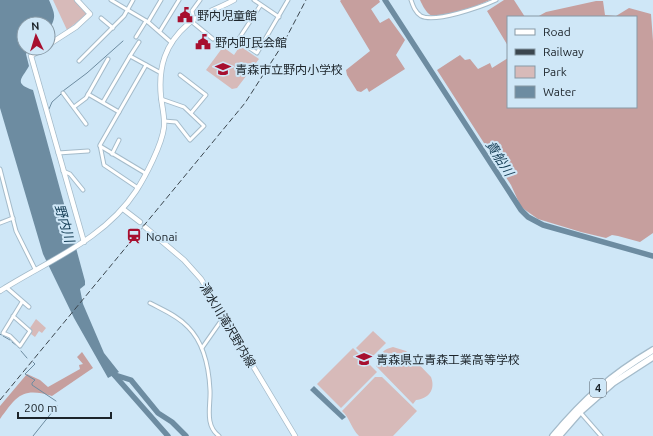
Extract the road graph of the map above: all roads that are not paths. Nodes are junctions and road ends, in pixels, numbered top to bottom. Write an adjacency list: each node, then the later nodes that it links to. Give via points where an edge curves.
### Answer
1 (77, 0): 22 (main road, via 90,14)
2 (111, 0): 13 (street)
3 (134, 0): 13 (street)
4 (161, 0): 17 (street)
5 (178, 0): 19 (street)
6 (200, 0): 16 (street, via 192,11)
7 (234, 0): 16 (main road)
8 (254, 0): 12 (street)
9 (288, 0): 14 (street)
10 (411, 0): 11 (street, via 414,9 420,15 434,18 486,5)
11 (496, 0)
12 (260, 6): 14 (street); 14 (street, via 238,40 256,53)
13 (127, 10): 17 (street); 18 (street)
14 (279, 17)
15 (101, 18): 18 (street)
16 (193, 20): 21 (street); 24 (main road)
17 (147, 22): 19 (street); 20 (street)
18 (113, 28): 28 (street)
19 (160, 31): 24 (street)
20 (136, 37)
21 (213, 39)
22 (56, 40)
23 (138, 42): 26 (street)
24 (172, 43): 30 (main road, via 163,59)
25 (31, 56): 44 (main road)
26 (130, 56): 29 (street); 35 (street)
27 (108, 59): 33 (street)
28 (79, 61)
29 (146, 65): 30 (street); 37 (street)
30 (161, 73): 34 (main road)
31 (180, 75): 38 (street, via 206,95)
32 (63, 93): 36 (street)
33 (88, 94): 35 (street); 36 (street)
34 (162, 99): 38 (street, via 180,105); 39 (main road)
35 (103, 102): 37 (street)
36 (74, 107): 40 (street)
37 (118, 112): 42 (street)
38 (191, 113): 39 (street, via 204,126 190,140 176,122)
39 (164, 121): 48 (main road, via 159,143)
40 (86, 124)
41 (119, 140): 45 (street)
42 (100, 146): 45 (street); 51 (street, via 104,165)
43 (88, 151): 44 (street)
44 (58, 153): 47 (main road)
45 (112, 154): 48 (street)
46 (0, 169): 49 (street)
47 (63, 171): 52 (street, via 70,174); 58 (main road)
48 (145, 173): 51 (main road)
49 (4, 182): 50 (street); 54 (street)
50 (0, 186)
51 (138, 188): 53 (main road)
52 (83, 190)
53 (123, 209): 55 (main road); 58 (main road, via 98,233)
54 (13, 218): 56 (street); 59 (street, via 20,240)
55 (140, 222)
56 (0, 223)
57 (145, 227): 66 (main road, 清水川滝沢野内線, via 192,268)
58 (82, 243): 59 (main road)
59 (35, 270): 60 (main road)
60 (6, 287): 61 (main road); 62 (street)
61 (0, 291)
62 (22, 302): 64 (street); 65 (street)
63 (150, 303): 67 (street, via 188,326)
64 (29, 307)
65 (13, 316): 65 (street, via 3,333 20,346 30,331)
66 (223, 318): 67 (street); 72 (main road, 清水川滝沢野内線)
67 (202, 348): 71 (street, via 210,386 210,424)
68 (653, 350): 73 (highway, 4, via 594,391)
69 (653, 357): 70 (highway, 4, via 613,383)
70 (580, 412): 74 (highway, 4); 75 (street)
71 (218, 436)
72 (295, 436)
73 (553, 436)
74 (559, 436)
75 (601, 436)

